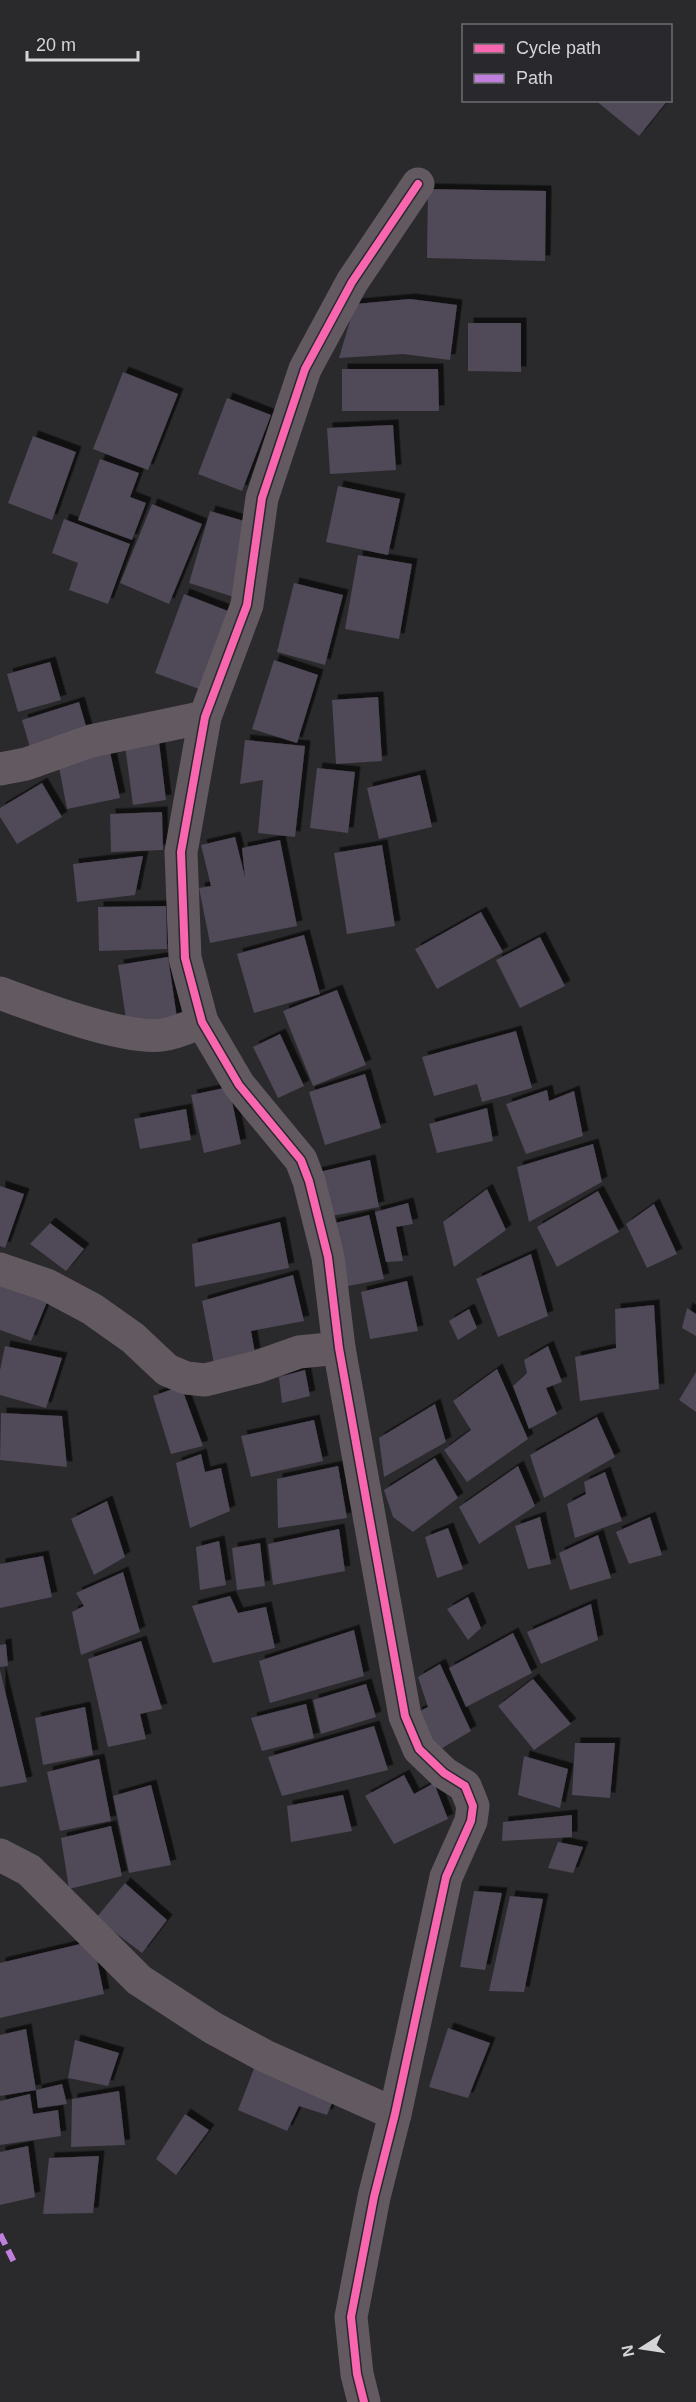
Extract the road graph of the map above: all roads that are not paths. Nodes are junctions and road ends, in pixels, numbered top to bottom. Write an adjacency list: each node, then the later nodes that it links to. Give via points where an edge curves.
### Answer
1 (418, 184): 2 (street, via 352,282 305,369 262,498 247,605)
2 (206, 717): 3 (street, via 91,741); 5 (street, via 181,852 185,958)
3 (0, 769)
4 (0, 993): 5 (street, via 123,1031 160,1035)
5 (202, 1022): 7 (street, via 238,1085 301,1160 328,1257)
6 (0, 1269): 7 (street, via 47,1285 92,1310 133,1338 167,1370 186,1378 204,1380 298,1352)
7 (339, 1348): 9 (street, via 405,1716 419,1749 444,1773 465,1786 473,1806 471,1821 446,1877)
8 (0, 1855): 9 (street, via 29,1870 139,1980 265,2056)
9 (395, 2114): 10 (street, via 351,2317)
10 (364, 2402)

